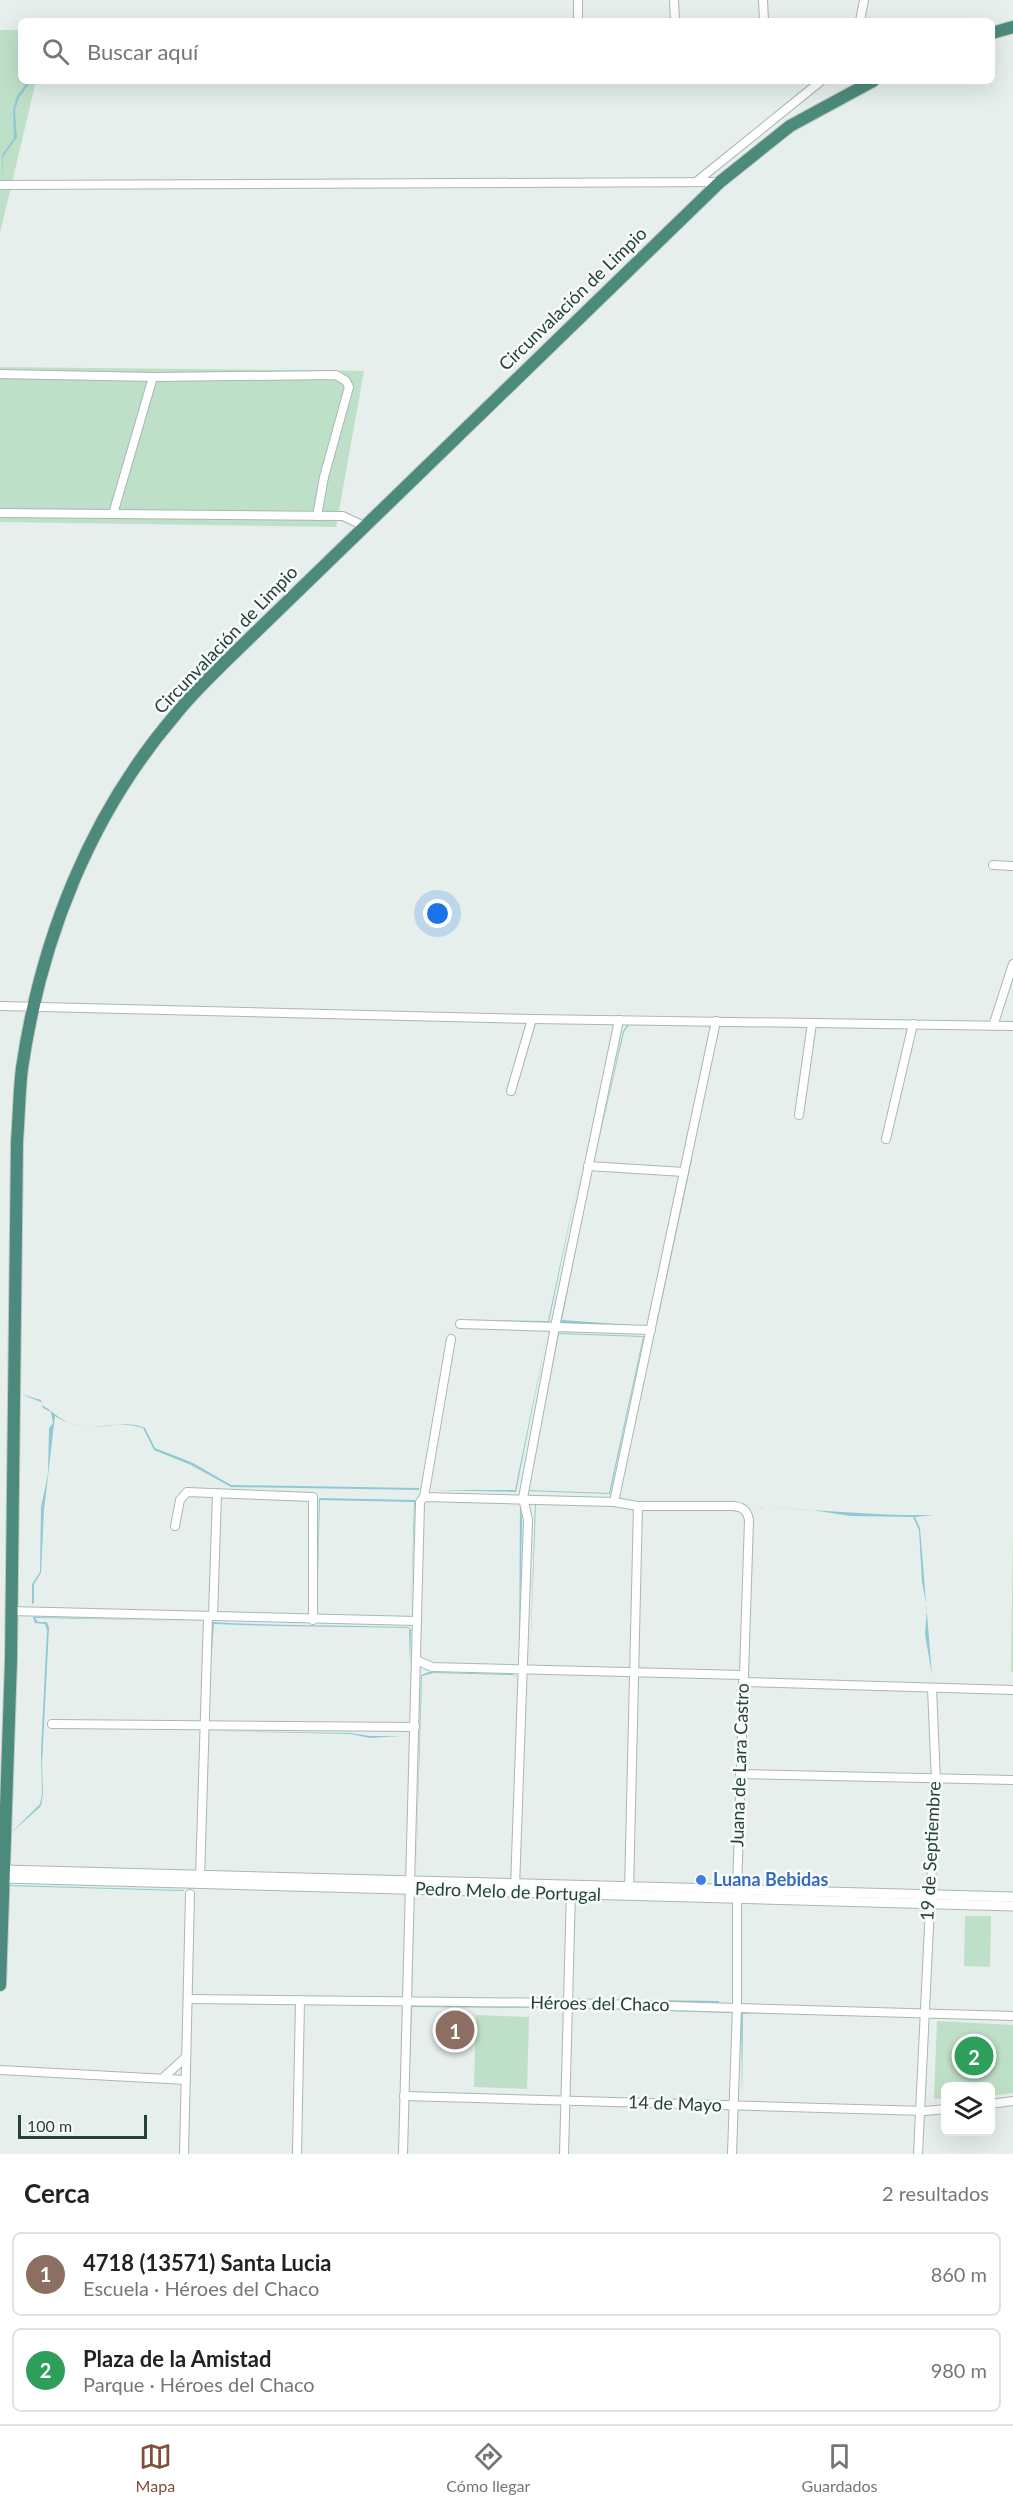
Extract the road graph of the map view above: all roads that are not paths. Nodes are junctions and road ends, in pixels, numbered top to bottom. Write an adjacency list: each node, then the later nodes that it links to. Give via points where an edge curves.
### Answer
1 (578, 0): 5 (street)
2 (674, 0): 6 (street)
3 (763, 0): 7 (street)
4 (864, 0): 8 (street)
5 (578, 18)
6 (675, 18)
7 (764, 18)
8 (861, 18)
9 (1013, 27): 10 (highway)
10 (995, 32)
11 (817, 84): 13 (street)
12 (867, 84): 14 (highway, Circunvalación de Limpio, via 790,126)
13 (696, 182): 14 (street); 15 (street)
14 (720, 182): 21 (highway, Circunvalación de Limpio)
15 (0, 186)
16 (0, 374): 17 (street)
17 (153, 377): 19 (street); 20 (street, via 342,377 349,387)
18 (0, 513): 19 (street)
19 (113, 514): 20 (street)
20 (317, 516): 21 (street, via 347,517)
21 (364, 526): 26 (highway, Circunvalación de Limpio, via 175,714 121,789 84,854 50,942)
22 (993, 866): 23 (street)
23 (1013, 866)
24 (1013, 964): 32 (street)
25 (0, 1006): 26 (street)
26 (33, 1007): 27 (street); 49 (highway, Circunvalación de Limpio, via 22,1070 17,1141 15,1491)
27 (532, 1019): 28 (street); 34 (street)
28 (619, 1020): 29 (street); 37 (street)
29 (716, 1022): 30 (street); 38 (street)
30 (812, 1023): 31 (street); 35 (street)
31 (913, 1024): 32 (street); 36 (street)
32 (993, 1026): 33 (street)
33 (1013, 1026)
34 (511, 1091)
35 (799, 1115)
36 (886, 1139)
37 (588, 1167): 38 (street); 40 (street)
38 (684, 1172): 41 (street)
39 (460, 1324): 40 (street)
40 (555, 1327): 41 (street); 45 (street)
41 (651, 1330): 46 (street)
42 (451, 1339): 44 (street)
43 (217, 1494): 48 (street, via 185,1494); 50 (street); 51 (street, via 313,1497)
44 (424, 1497): 45 (street); 52 (street, via 420,1502)
45 (523, 1498): 46 (street); 55 (street, via 528,1520)
46 (614, 1502): 47 (street)
47 (638, 1506): 56 (street); 57 (street, Juana de Lara Castro, via 741,1507 747,1512)
48 (175, 1526)
49 (10, 1611): 50 (street); 53 (highway, Circunvalación de Limpio)
50 (210, 1616): 51 (street); 61 (street)
51 (314, 1620): 52 (street)
52 (417, 1621): 54 (street)
53 (6, 1660): 67 (highway, Circunvalación de Limpio)
54 (416, 1660): 55 (street, via 432,1667); 62 (street)
55 (523, 1670): 56 (street); 69 (street)
56 (633, 1672): 57 (street); 71 (street)
57 (743, 1678): 58 (street); 63 (street, Juana de Lara Castro)
58 (932, 1688): 59 (street); 64 (street, 19 de Septiembre)
59 (1013, 1690)
60 (52, 1724): 61 (street)
61 (205, 1726): 62 (street); 66 (street)
62 (415, 1727): 68 (street)
63 (740, 1773): 64 (street); 73 (street, Juana de Lara Castro)
64 (935, 1778): 65 (street); 75 (street, 19 de Septiembre)
65 (1013, 1780)
66 (200, 1880): 67 (street, Pedro Melo de Portugal); 68 (street, Pedro Melo de Portugal)
67 (3, 1882): 77 (highway, Circunvalación de Limpio)
68 (410, 1886): 69 (street, Pedro Melo de Portugal); 80 (street)
69 (515, 1888): 70 (street, Pedro Melo de Portugal)
70 (571, 1890): 71 (street, Pedro Melo de Portugal); 81 (street)
71 (629, 1891): 73 (street, Pedro Melo de Portugal)
72 (190, 1894): 78 (street)
73 (736, 1894): 75 (street, Pedro Melo de Portugal); 82 (street, Juana de Lara Castro)
74 (1013, 1897): 75 (street, Pedro Melo de Portugal)
75 (929, 1899): 76 (street, Pedro Melo de Portugal); 83 (street, 19 de Septiembre)
76 (1013, 1906)
77 (0, 1985)
78 (188, 1999): 79 (street, Héroes del Chaco); 85 (street)
79 (300, 2000): 80 (street, Héroes del Chaco); 97 (street)
80 (407, 2001): 81 (street, Héroes del Chaco); 89 (street)
81 (568, 2003): 82 (street, Héroes del Chaco); 90 (street)
82 (737, 2007): 83 (street, Héroes del Chaco); 93 (street, Juana de Lara Castro)
83 (923, 2014): 84 (street, Héroes del Chaco); 95 (street, 19 de Septiembre)
84 (1013, 2016)
85 (186, 2058): 87 (street); 88 (street)
86 (0, 2070): 87 (street)
87 (164, 2077): 88 (street)
88 (186, 2080): 96 (street)
89 (404, 2096): 90 (street, 14 de Mayo); 98 (street)
90 (566, 2101): 93 (street, 14 de Mayo); 99 (street)
91 (1013, 2101): 92 (street)
92 (995, 2103)
93 (733, 2106): 95 (street, 14 de Mayo); 100 (street, Juana de Lara Castro)
94 (941, 2109): 95 (street, 14 de Mayo)
95 (920, 2111): 101 (street, 19 de Septiembre)
96 (184, 2154)
97 (297, 2154)
98 (403, 2154)
99 (564, 2154)
100 (732, 2154)
101 (918, 2154)

